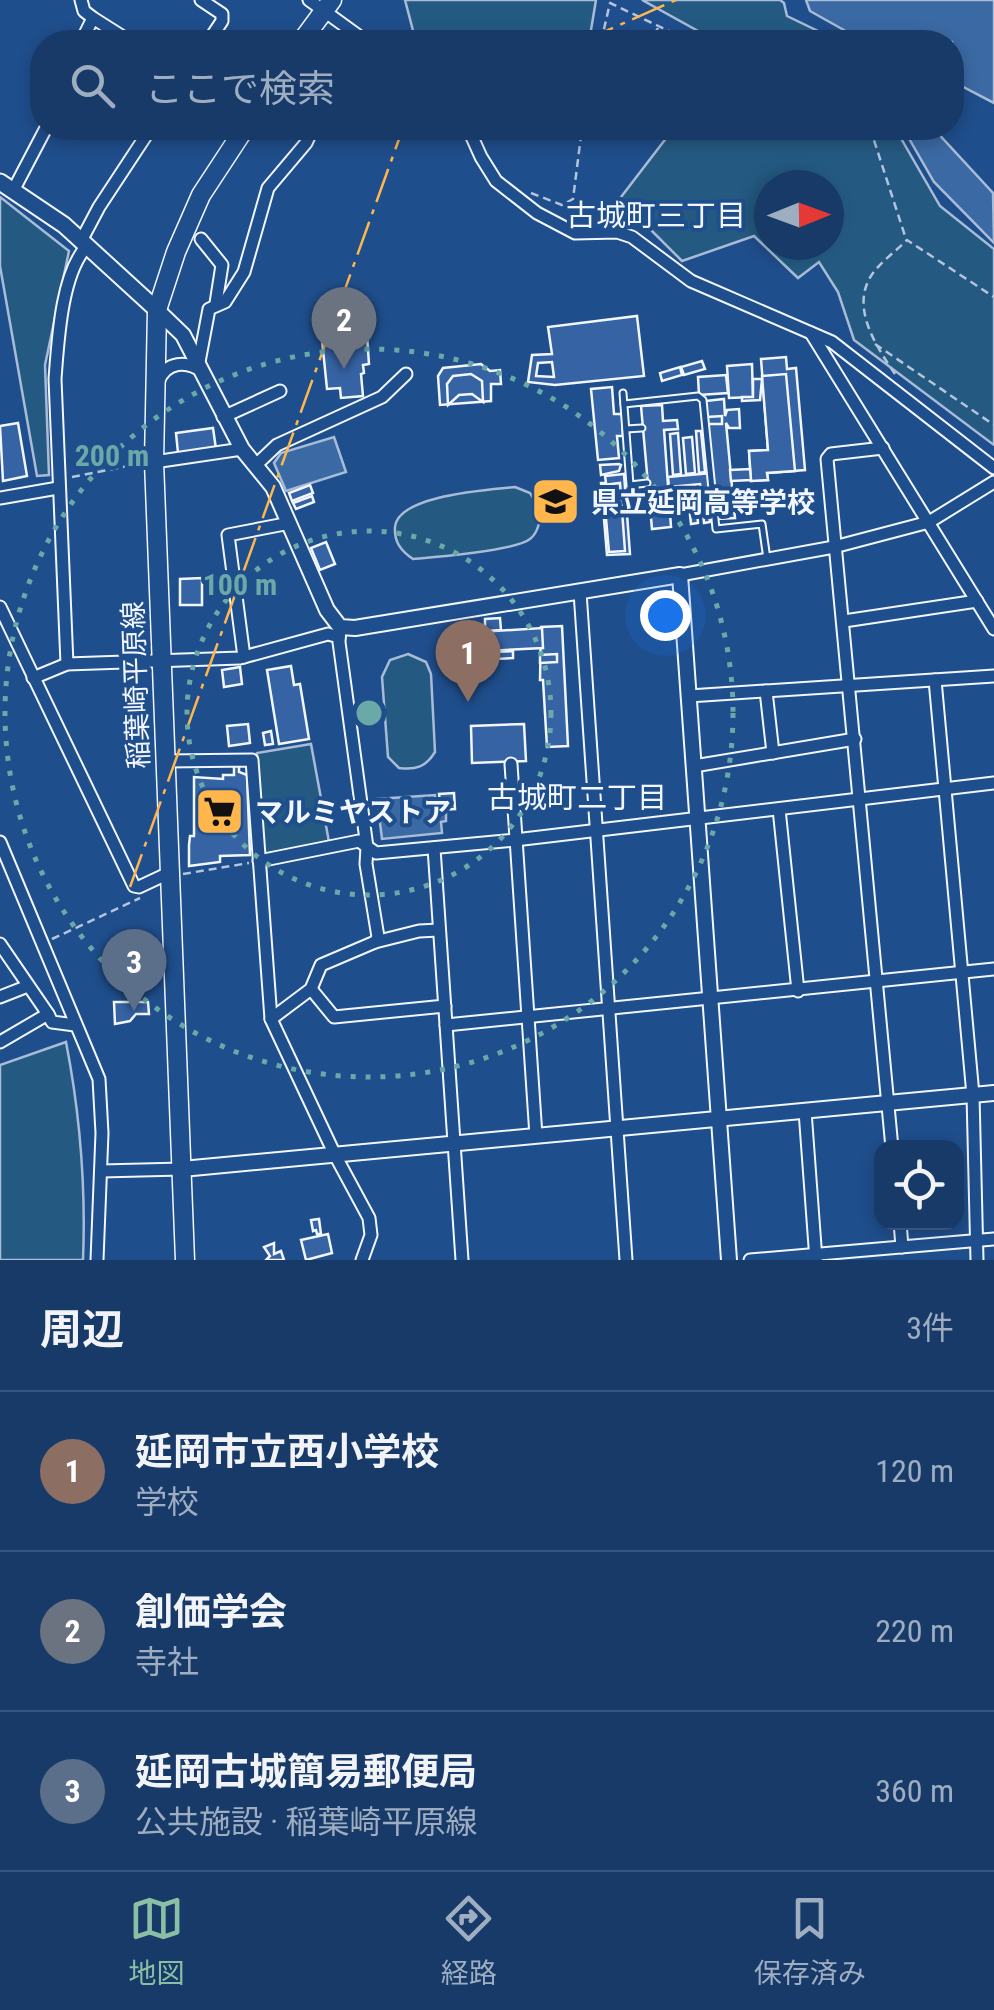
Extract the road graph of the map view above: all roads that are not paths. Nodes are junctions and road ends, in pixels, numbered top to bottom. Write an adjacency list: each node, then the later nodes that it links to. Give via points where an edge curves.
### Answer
1 (82, 0): 4 (street)
2 (200, 0): 7 (street, via 222,14)
3 (321, 4): 8 (main road); 9 (street)
4 (93, 18): 5 (street); 6 (street)
5 (88, 30)
6 (112, 30)
7 (216, 30)
8 (307, 30)
9 (352, 30)
10 (38, 140): 15 (street)
11 (143, 140): 17 (street)
12 (236, 140): 19 (main road, 稲葉崎平原線, via 201,195)
13 (307, 140): 18 (street, via 268,188 244,272)
14 (473, 140): 20 (street, via 496,181 537,213 575,233 632,237 691,281)
15 (7, 185): 17 (main road)
16 (201, 239): 18 (street, via 222,264)
17 (84, 243): 19 (main road); 37 (street, via 58,332)
18 (216, 304): 21 (street, via 209,309)
19 (158, 310): 21 (street, via 183,334); 25 (main road, 稲葉崎平原線)
20 (811, 333): 30 (street); 34 (street, via 832,342)
21 (201, 367): 25 (street, via 173,366 160,376); 27 (street)
22 (406, 374): 33 (street, via 382,396 277,446)
23 (280, 391): 27 (street)
24 (622, 393): 26 (lane)
25 (155, 394): 32 (main road, 稲葉崎平原線)
26 (624, 404): 29 (lane); 42 (lane, via 703,400 716,528 762,524)
27 (224, 417): 31 (street)
28 (642, 428): 29 (lane)
29 (626, 429): 36 (lane, via 630,485)
30 (883, 448): 39 (street); 41 (street, via 827,458)
31 (242, 449): 32 (street); 33 (street)
32 (154, 462): 51 (main road, 稲葉崎平原線)
33 (257, 464): 40 (street)
34 (994, 468)
35 (994, 482): 39 (street)
36 (647, 483)
37 (58, 484): 38 (street); 52 (street)
38 (0, 498)
39 (929, 522): 41 (street); 45 (street)
40 (290, 523): 49 (street); 50 (street, via 228,535)
41 (834, 546): 42 (street); 47 (street)
42 (767, 559): 43 (street)
43 (680, 575): 44 (street); 58 (street)
44 (580, 592): 49 (street); 69 (street)
45 (977, 601): 47 (street); 48 (street)
46 (0, 607): 54 (street)
47 (844, 621): 56 (street)
48 (994, 629)
49 (340, 632): 50 (street); 72 (street)
50 (244, 657): 51 (street)
51 (162, 661): 52 (street); 61 (main road, 稲葉崎平原線)
52 (67, 664): 54 (street)
53 (994, 676): 55 (street)
54 (34, 678): 75 (street, via 134,886)
55 (934, 680): 56 (street); 65 (street)
56 (850, 685): 57 (street); 59 (street)
57 (766, 691): 58 (street); 60 (street)
58 (689, 696): 63 (street)
59 (855, 739): 60 (street); 66 (street)
60 (772, 753): 63 (street)
61 (166, 761): 74 (street, via 252,760); 75 (main road, 稲葉崎平原線)
62 (512, 764): 70 (street)
63 (694, 766): 68 (street)
64 (994, 784): 65 (street)
65 (944, 790): 66 (street); 80 (street)
66 (861, 800): 67 (street); 81 (street)
67 (779, 808): 68 (street); 84 (street)
68 (698, 818): 69 (street); 86 (street)
69 (596, 831): 70 (street); 88 (street)
70 (515, 840): 73 (street); 90 (street)
71 (0, 842): 92 (street)
72 (367, 847): 73 (street, via 376,853); 74 (street, via 358,842); 77 (street)
73 (434, 848): 76 (street)
74 (258, 861): 91 (street)
75 (171, 874): 105 (main road, 稲葉崎平原線)
76 (439, 930): 77 (street); 87 (street)
77 (375, 942): 83 (street, via 321,965)
78 (0, 944): 82 (street)
79 (994, 970): 80 (street)
80 (961, 973): 81 (street); 96 (street)
81 (877, 983): 84 (street); 97 (street)
82 (28, 986): 85 (street); 89 (street)
83 (311, 989): 87 (street, via 334,1017); 91 (street)
84 (798, 991): 86 (street)
85 (0, 997)
86 (710, 1000): 88 (street); 99 (street)
87 (445, 1006): 93 (street)
88 (608, 1010): 90 (street); 100 (street)
89 (48, 1014): 92 (street, via 52,1022); 94 (street)
90 (528, 1016): 93 (street); 101 (street)
91 (271, 1019): 104 (street)
92 (75, 1025): 106 (street, via 100,1078)
93 (446, 1025): 103 (street)
94 (0, 1042)
95 (994, 1093): 96 (street)
96 (973, 1095): 97 (street); 109 (street)
97 (888, 1102): 98 (street); 102 (street)
98 (805, 1111): 99 (street); 111 (street)
99 (718, 1118): 100 (street); 117 (street)
100 (616, 1128): 101 (street); 116 (street)
101 (536, 1136): 103 (street)
102 (891, 1140)
103 (454, 1144): 104 (street); 115 (street)
104 (335, 1155): 105 (street); 114 (street, via 369,1218)
105 (182, 1168): 106 (street); 113 (main road, 稲葉崎平原線)
106 (101, 1171): 112 (street)
107 (901, 1230): 110 (street)
108 (994, 1239): 109 (street)
109 (976, 1241): 110 (street); 119 (street)
110 (902, 1247): 111 (street)
111 (816, 1257): 118 (street)
112 (97, 1260)
113 (186, 1260)
114 (362, 1260)
115 (462, 1260)
116 (626, 1260)
117 (729, 1260)
118 (750, 1260)
119 (977, 1260)

